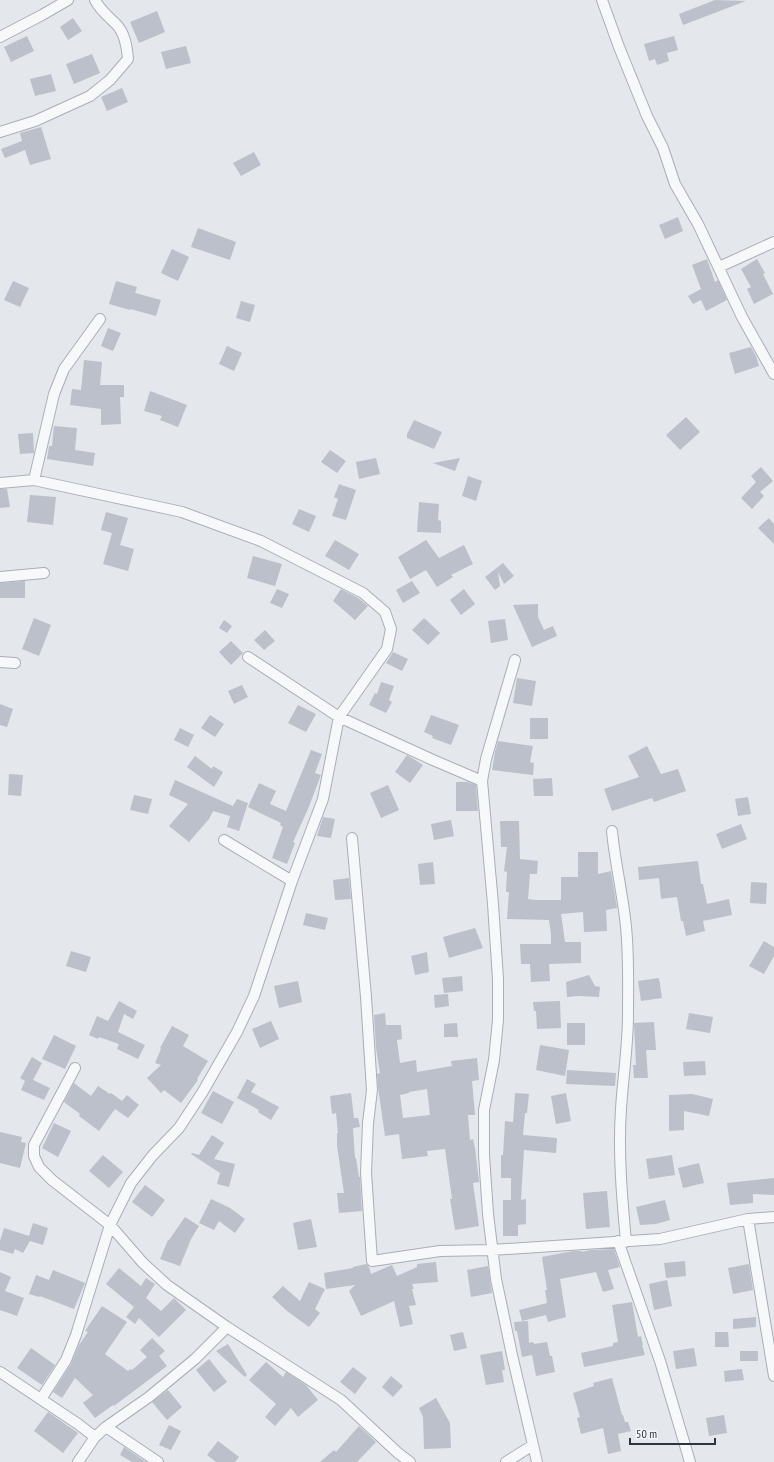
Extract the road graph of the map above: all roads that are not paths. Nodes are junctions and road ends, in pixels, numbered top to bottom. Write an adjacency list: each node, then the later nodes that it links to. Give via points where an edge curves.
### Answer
1 (68, 0): 4 (street)
2 (95, 0): 5 (street, via 99,8 118,25 127,44 128,59 110,80 90,96 35,121)
3 (602, 0): 7 (street, via 647,116 663,148 675,184)
4 (0, 37)
5 (0, 132)
6 (774, 242): 7 (street)
7 (719, 267): 9 (street, via 742,317)
8 (100, 319): 10 (street, via 64,369 54,394)
9 (774, 374)
10 (34, 480): 11 (street); 18 (street, via 182,512 261,541 363,593 385,612 391,629 387,649)
11 (0, 483)
12 (44, 573): 13 (street)
13 (0, 576)
14 (248, 657): 18 (street)
15 (515, 660): 19 (street)
16 (0, 662): 17 (street)
17 (15, 663)
18 (339, 717): 19 (street); 23 (street, via 323,799)
19 (482, 781): 29 (street, via 498,979 498,1020 494,1060 484,1110 484,1155)
20 (612, 831): 28 (street, via 626,929 628,1016 621,1108)
21 (352, 838): 29 (street, via 372,1090 366,1173 372,1261 440,1251)
22 (224, 840): 23 (street)
23 (292, 881): 27 (street, via 254,996 237,1032 179,1128 131,1183)
24 (75, 1068): 27 (street, via 34,1145 34,1156 39,1167 52,1180)
25 (774, 1217): 26 (street)
26 (748, 1219): 28 (street, via 660,1239); 32 (street)
27 (110, 1225): 30 (street, via 167,1286); 33 (street, via 76,1336 66,1360)
28 (622, 1242): 29 (street); 42 (street)
29 (492, 1250): 36 (street, via 512,1355)
30 (227, 1327): 34 (street, via 195,1359 160,1388); 39 (street, via 341,1400)
31 (0, 1372): 33 (street)
32 (774, 1376)
33 (41, 1399): 35 (street)
34 (106, 1427): 35 (street); 38 (street)
35 (95, 1438): 37 (street)
36 (533, 1445): 40 (street); 41 (street)
37 (78, 1462)
38 (158, 1462)
39 (410, 1462)
40 (506, 1462)
41 (537, 1462)
42 (690, 1462)

